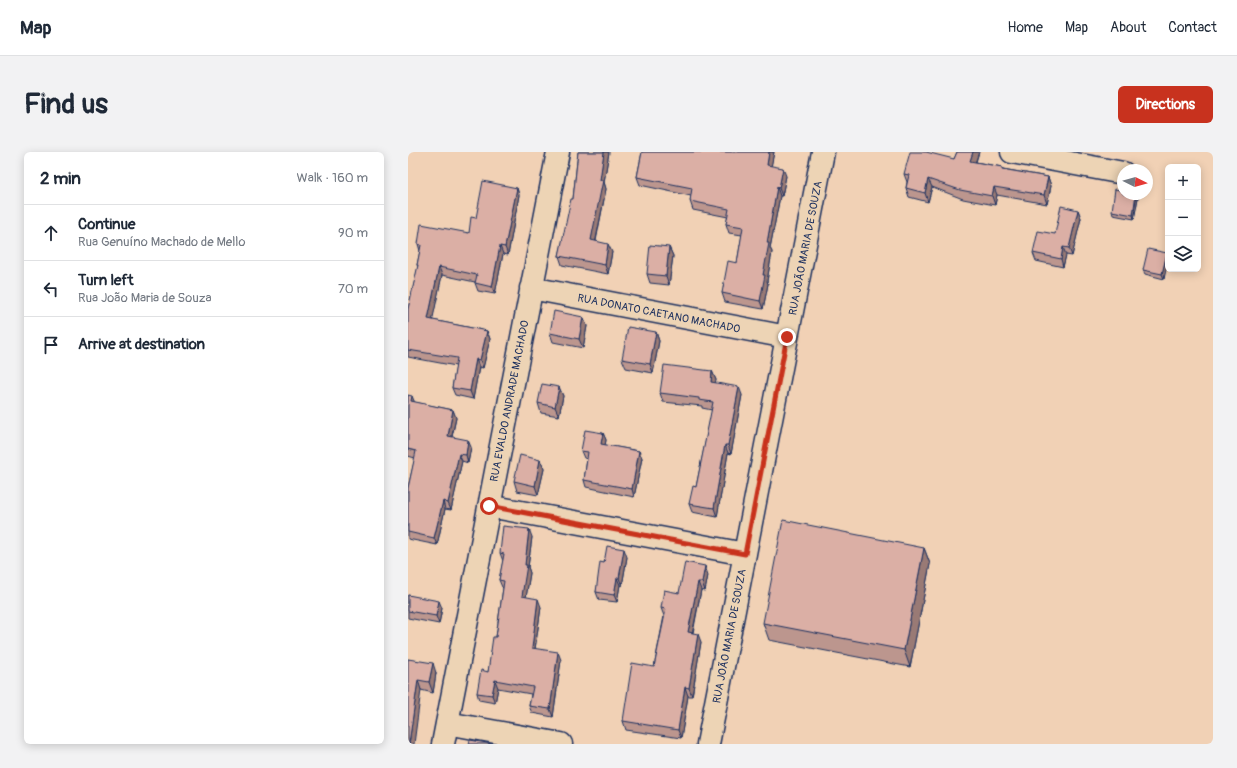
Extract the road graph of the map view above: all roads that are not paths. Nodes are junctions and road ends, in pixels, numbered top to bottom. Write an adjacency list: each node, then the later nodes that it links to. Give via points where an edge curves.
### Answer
1 (558, 152): 5 (street, RUA EVALDO ANDRADE MACHADO)
2 (823, 152): 6 (street, RUA JOÃO MARIA DE SOUZA)
3 (1012, 152): 4 (street)
4 (1117, 172)
5 (531, 288): 6 (street, RUA DONATO CAETANO MACHADO); 7 (street, RUA EVALDO ANDRADE MACHADO)
6 (787, 337): 8 (street, RUA JOÃO MARIA DE SOUZA)
7 (489, 506): 8 (street); 9 (street, RUA EVALDO ANDRADE MACHADO)
8 (745, 554): 12 (street, RUA JOÃO MARIA DE SOUZA)
9 (447, 722): 10 (street, RUA EVALDO ANDRADE MACHADO); 11 (street)
10 (443, 744)
11 (561, 744)
12 (708, 744)

